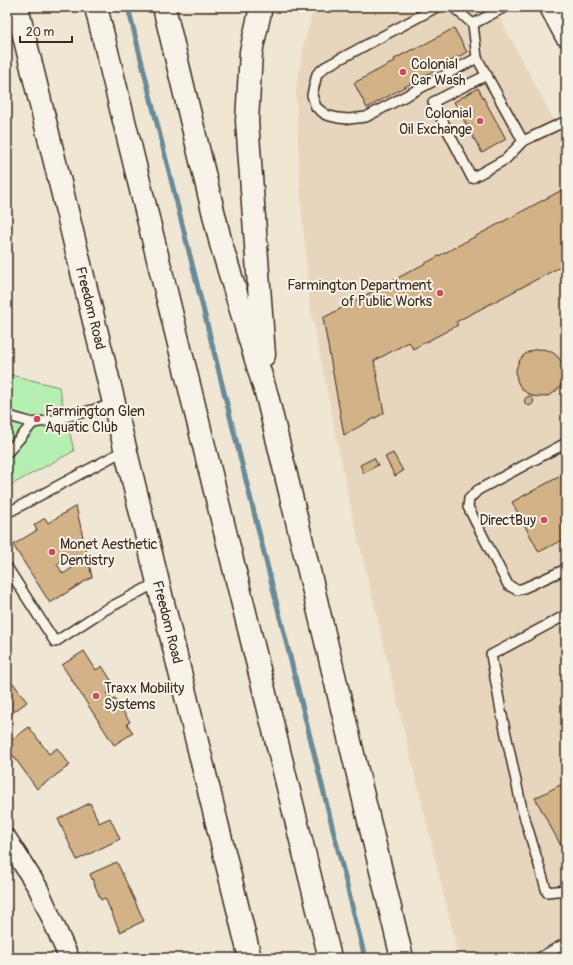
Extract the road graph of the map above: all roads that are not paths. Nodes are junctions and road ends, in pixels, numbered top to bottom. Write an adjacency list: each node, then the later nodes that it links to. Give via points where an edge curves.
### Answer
1 (17, 7): 16 (main road, Freedom Road)
2 (96, 7): 32 (main road)
3 (164, 7): 15 (main road, via 221,244)
4 (261, 7): 15 (main road, via 251,52 247,121)
5 (437, 7): 11 (lane, via 324,67 317,74 312,95 316,107 326,115 338,118 366,117)
6 (453, 7): 9 (lane)
7 (505, 7): 9 (lane)
8 (551, 7): 10 (main road)
9 (473, 24): 11 (lane)
10 (566, 35)
11 (477, 58): 12 (lane)
12 (487, 75): 14 (lane); 14 (lane, via 433,102 472,178 506,159)
13 (566, 121): 14 (lane)
14 (523, 141)
15 (267, 396): 33 (main road)
16 (114, 404): 18 (lane, via 59,419); 20 (main road, Freedom Road)
17 (7, 416): 18 (lane)
18 (33, 423): 21 (lane)
19 (566, 443): 24 (lane, via 478,490 469,499 468,507 508,585 517,590)
20 (125, 450): 22 (lane); 25 (main road, Freedom Road)
21 (7, 453)
22 (7, 513)
23 (7, 567): 25 (lane, via 55,642 101,612)
24 (566, 569)
25 (158, 582): 31 (main road, Freedom Road)
26 (566, 615): 28 (lane, via 491,656 500,712 522,809 547,892)
27 (7, 839): 30 (street, via 38,888)
28 (566, 890)
29 (566, 943): 34 (lane)
30 (69, 958)
31 (250, 958)
32 (330, 958)
33 (402, 958)
34 (539, 958)

